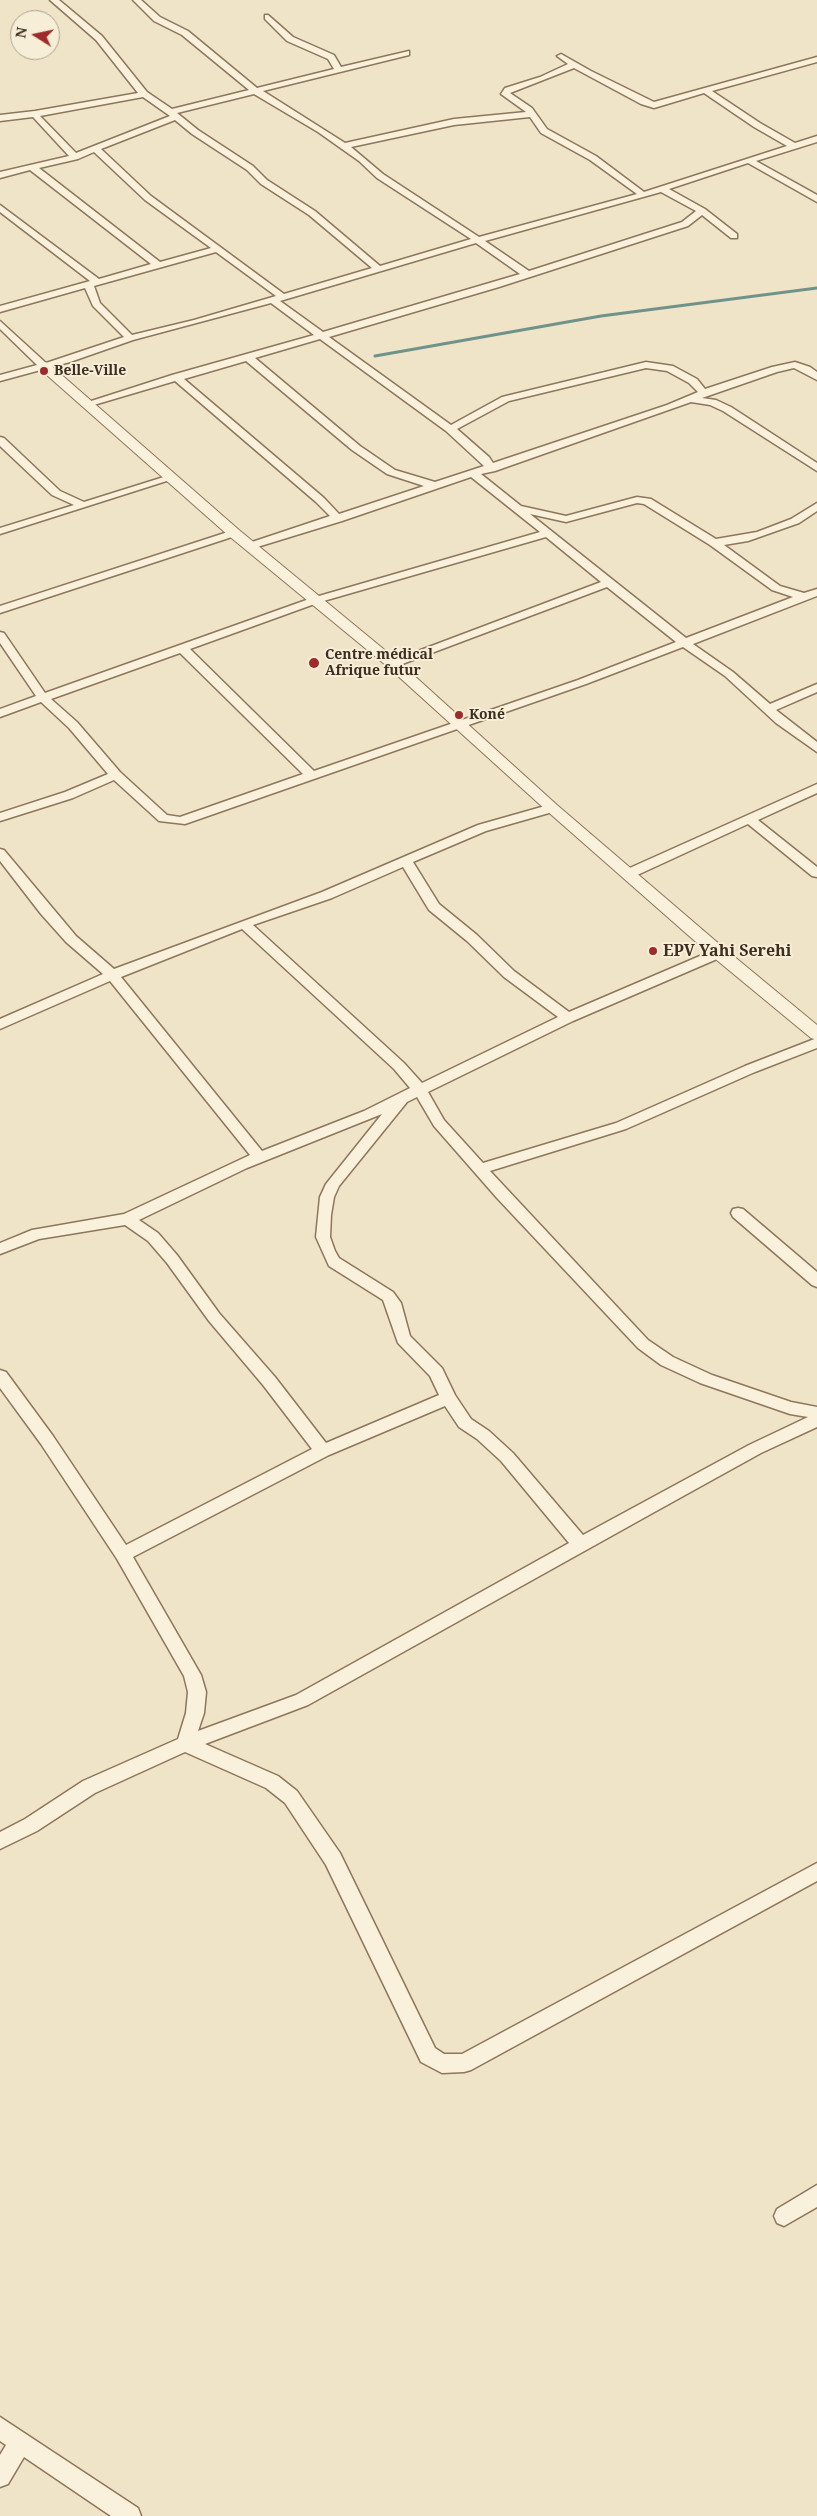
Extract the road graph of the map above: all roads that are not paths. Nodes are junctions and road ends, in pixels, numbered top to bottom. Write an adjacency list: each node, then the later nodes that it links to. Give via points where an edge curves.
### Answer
1 (54, 0): 11 (street, via 94,33)
2 (137, 0): 10 (street, via 157,19 184,33)
3 (268, 17): 8 (street, via 290,39 332,57)
4 (406, 52): 8 (street)
5 (561, 56): 7 (street)
6 (817, 59): 9 (street)
7 (575, 64): 9 (street, via 649,104 660,105); 14 (street, via 508,90 505,94)
8 (338, 68): 10 (street)
9 (705, 90): 18 (street)
10 (256, 91): 13 (street); 17 (street)
11 (144, 94): 12 (street); 13 (street)
12 (35, 114): 15 (street); 20 (street)
13 (173, 114): 19 (street); 33 (street, via 250,168 264,182 312,213)
14 (531, 114): 17 (street, via 454,122); 25 (street, via 544,131 593,158)
15 (0, 118)
16 (817, 139): 18 (street)
17 (345, 146): 30 (street, via 380,176)
18 (794, 146): 21 (street)
19 (96, 150): 20 (street); 31 (street, via 148,198)
20 (75, 157): 22 (street)
21 (749, 160): 24 (street); 26 (street)
22 (33, 168): 23 (street); 32 (street)
23 (0, 175)
24 (662, 189): 25 (street); 28 (street)
25 (643, 195): 30 (street)
26 (817, 199)
27 (0, 208): 35 (street)
28 (702, 211): 29 (street); 34 (street, via 685,224)
29 (734, 236)
30 (478, 240): 33 (street); 34 (street)
31 (218, 249): 32 (street); 36 (street)
32 (159, 266): 35 (street)
33 (379, 269): 36 (street)
34 (526, 274): 39 (street)
35 (92, 283): 37 (street); 40 (street, via 96,304)
36 (278, 298): 39 (street); 40 (street)
37 (0, 309)
38 (0, 324): 42 (street)
39 (320, 336): 41 (street); 49 (street)
40 (130, 338): 42 (street)
41 (249, 358): 43 (street); 55 (street, via 356,448 391,472)
42 (44, 366): 45 (street); 48 (street)
43 (176, 377): 48 (street); 59 (street)
44 (817, 377): 46 (street, via 801,366 788,365)
45 (0, 378)
46 (704, 393): 47 (street); 49 (street, via 692,381 670,368 646,365 506,399)
47 (691, 399): 51 (street, via 712,402 727,409); 52 (street)
48 (87, 404): 54 (street)
49 (450, 429): 52 (street, via 485,459)
50 (0, 440): 56 (street, via 56,493)
51 (817, 468)
52 (491, 469): 53 (street)
53 (474, 474): 55 (street); 58 (street)
54 (171, 478): 56 (street); 61 (street)
55 (436, 486): 59 (street)
56 (82, 505): 60 (street)
57 (817, 506): 63 (street, via 795,521 761,534)
58 (517, 507): 62 (street); 63 (street, via 566,519 642,500)
59 (338, 519): 64 (street)
60 (0, 531)
61 (234, 533): 64 (street); 69 (street)
62 (549, 534): 65 (street); 68 (street)
63 (714, 543): 67 (street, via 776,588)
64 (250, 546): 68 (street)
65 (610, 582): 71 (street); 73 (street)
66 (817, 592): 67 (street)
67 (804, 597): 71 (street, via 712,634)
68 (316, 600): 72 (street); 73 (street)
69 (0, 610)
70 (0, 635): 75 (street)
71 (683, 642): 76 (street, via 729,674); 78 (street, via 582,682)
72 (182, 648): 75 (street); 81 (street)
73 (393, 664): 78 (street)
74 (817, 688): 76 (street)
75 (43, 698): 77 (street); 80 (street, via 73,725)
76 (769, 709): 79 (street)
77 (0, 713)
78 (460, 724): 81 (street); 83 (street)
79 (817, 748)
80 (116, 774): 81 (street, via 163,818 181,821); 84 (street, via 69,795)
81 (312, 776)
82 (817, 788): 85 (street)
83 (552, 808): 87 (street, via 482,828); 89 (street)
84 (0, 817)
85 (749, 819): 88 (street); 89 (street)
86 (0, 853): 92 (street, via 77,945)
87 (406, 861): 90 (street, via 327,895); 93 (street, via 434,907 472,938 508,974)
88 (817, 873)
89 (628, 874): 91 (street)
90 (244, 924): 92 (street); 97 (street, via 383,1049)
91 (719, 953): 93 (street); 95 (street)
92 (112, 975): 94 (street); 99 (street)
93 (568, 1018): 97 (street)
94 (0, 1024)
95 (817, 1033)
96 (817, 1043): 100 (street, via 621,1126)
97 (419, 1089): 98 (street); 100 (street, via 439,1123)
98 (405, 1096): 99 (street); 106 (street, via 333,1184 327,1197 323,1237 334,1262 388,1296 403,1339 436,1372)
99 (259, 1157): 102 (street)
100 (480, 1169): 107 (street, via 643,1344 667,1361 750,1396)
101 (738, 1213): 104 (street)
102 (127, 1219): 103 (street, via 37,1234); 109 (street, via 153,1237 172,1259 214,1318 269,1381)
103 (0, 1249)
104 (817, 1281)
105 (0, 1376): 111 (street)
106 (448, 1398): 109 (street); 110 (street, via 465,1423 507,1457)
107 (817, 1413)
108 (817, 1420): 110 (street, via 755,1449)
109 (323, 1451): 111 (street)
110 (582, 1546): 112 (street, via 302,1700)
111 (123, 1554): 112 (street, via 192,1675 198,1692 195,1713)
112 (184, 1744): 113 (street, via 90,1787); 114 (street, via 272,1782 291,1797 333,1859 428,2055 442,2064 464,2063)
113 (0, 1841)
114 (817, 1871)
115 (817, 2195): 116 (street)
116 (784, 2216)
117 (0, 2428): 118 (street)
118 (20, 2443): 119 (street); 120 (street)
119 (0, 2476)
120 (130, 2516)

